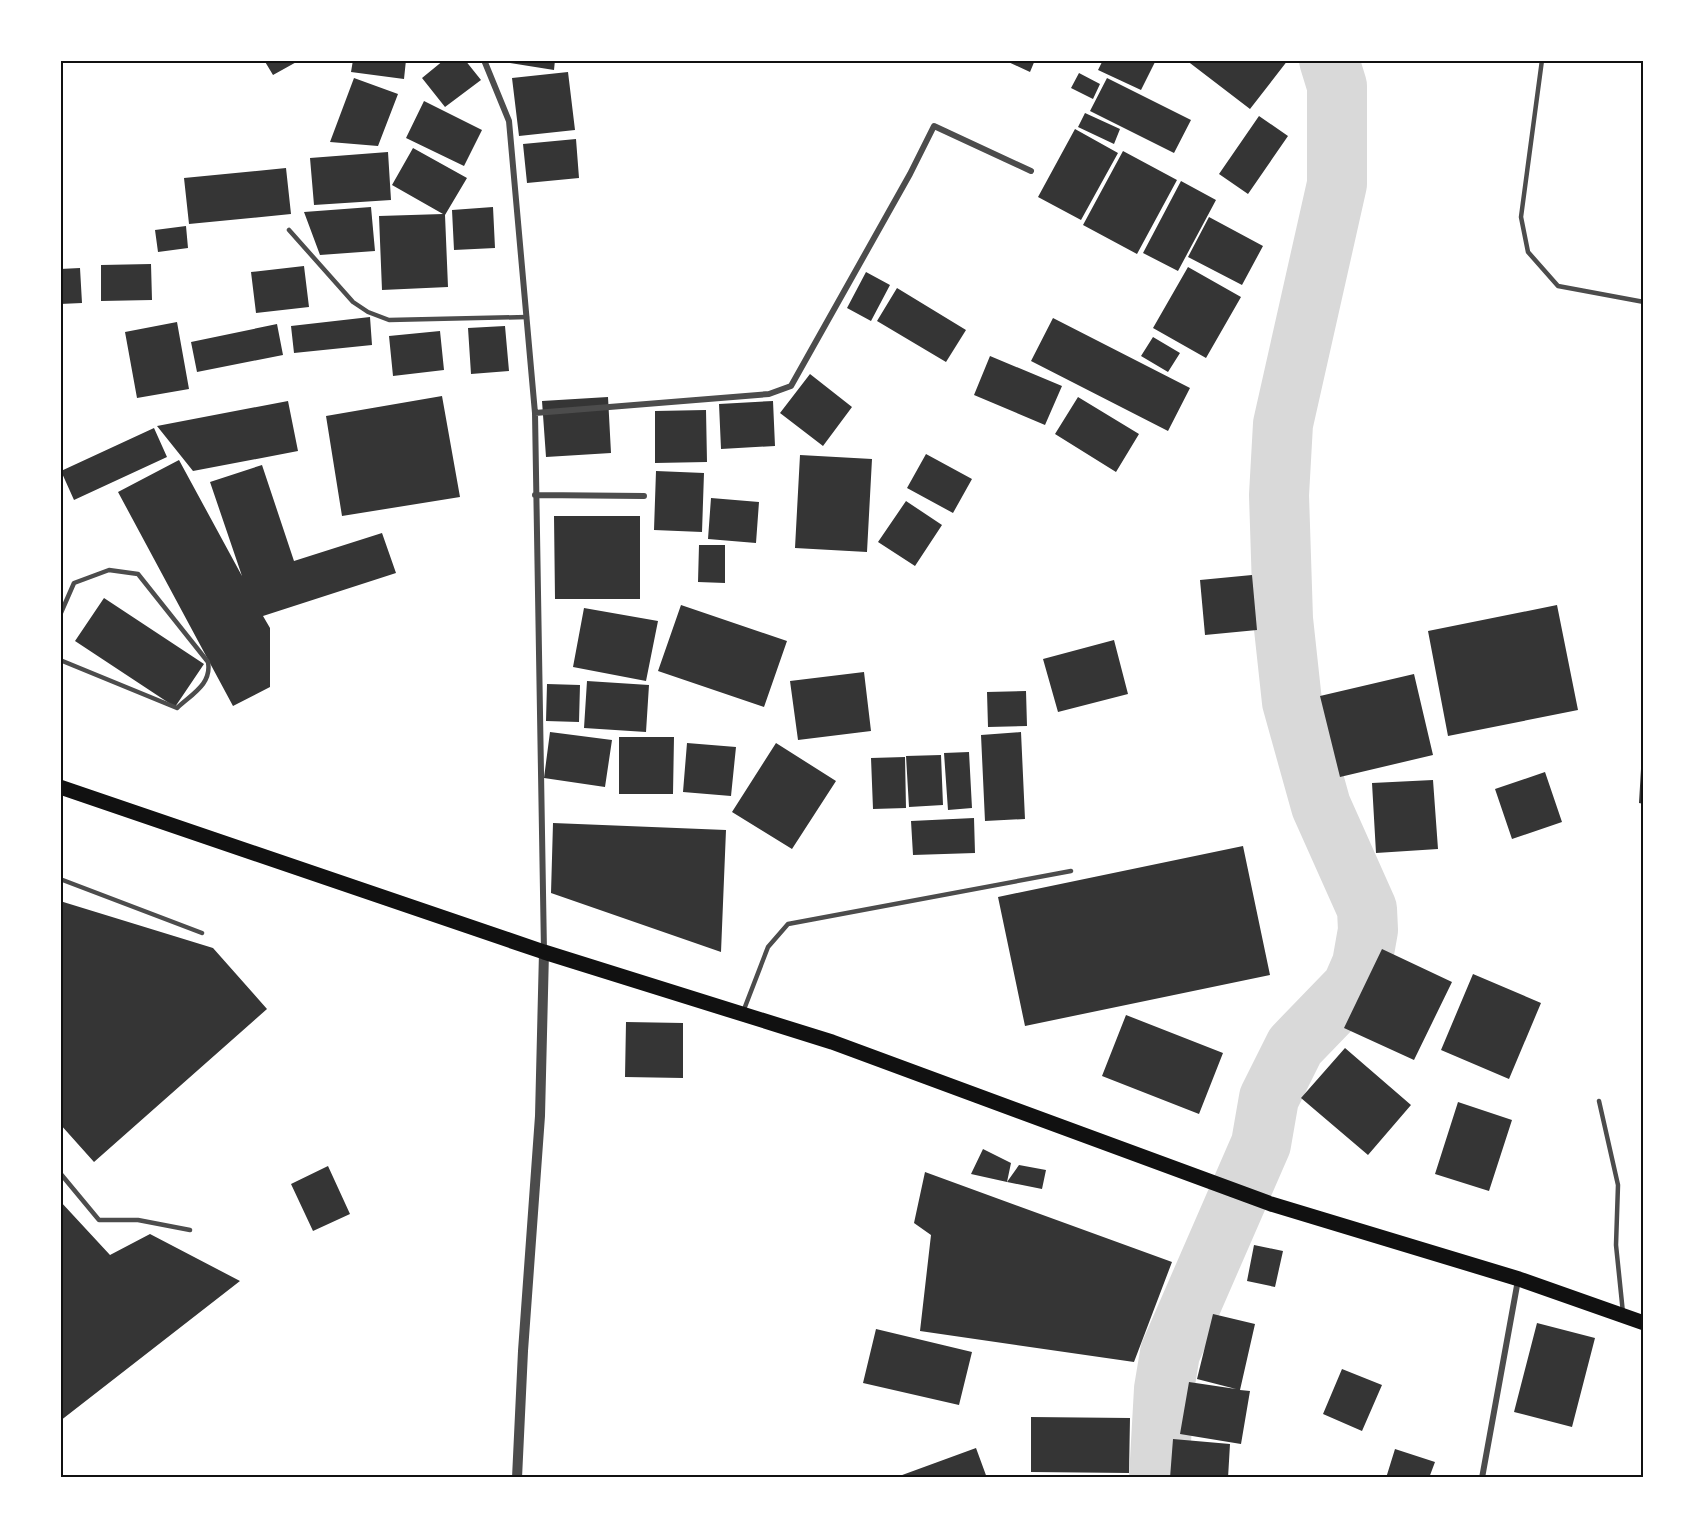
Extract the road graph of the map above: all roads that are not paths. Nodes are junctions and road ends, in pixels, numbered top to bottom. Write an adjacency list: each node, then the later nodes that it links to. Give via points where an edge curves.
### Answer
1 (484, 60): 6 (street, via 509,121)
2 (1542, 60): 5 (lane, via 1521,217 1528,252 1558,286)
3 (1031, 171): 7 (street, via 934,126 791,386 770,394)
4 (290, 230): 6 (lane, via 353,302 389,320)
5 (1644, 302)
6 (527, 317): 7 (street)
7 (535, 413): 8 (street)
8 (535, 495): 9 (street); 16 (street)
9 (644, 496)
10 (60, 615): 11 (lane, via 74,583 109,570 138,574 208,662 210,673 177,708)
11 (60, 660)
12 (60, 787): 16 (main road)
13 (1071, 871): 17 (lane, via 788,924 768,947)
14 (60, 879): 15 (lane)
15 (202, 933)
16 (544, 952): 17 (main road); 24 (street, via 540,1116)
17 (742, 1014): 21 (main road, via 832,1042 1270,1203)
18 (1599, 1101): 22 (lane, via 1618,1185 1616,1245)
19 (60, 1173): 20 (lane, via 99,1220 138,1220)
20 (190, 1230)
21 (1519, 1279): 22 (main road); 25 (street)
22 (1623, 1316): 23 (main road)
23 (1644, 1323)
24 (517, 1478)
25 (1482, 1478)

